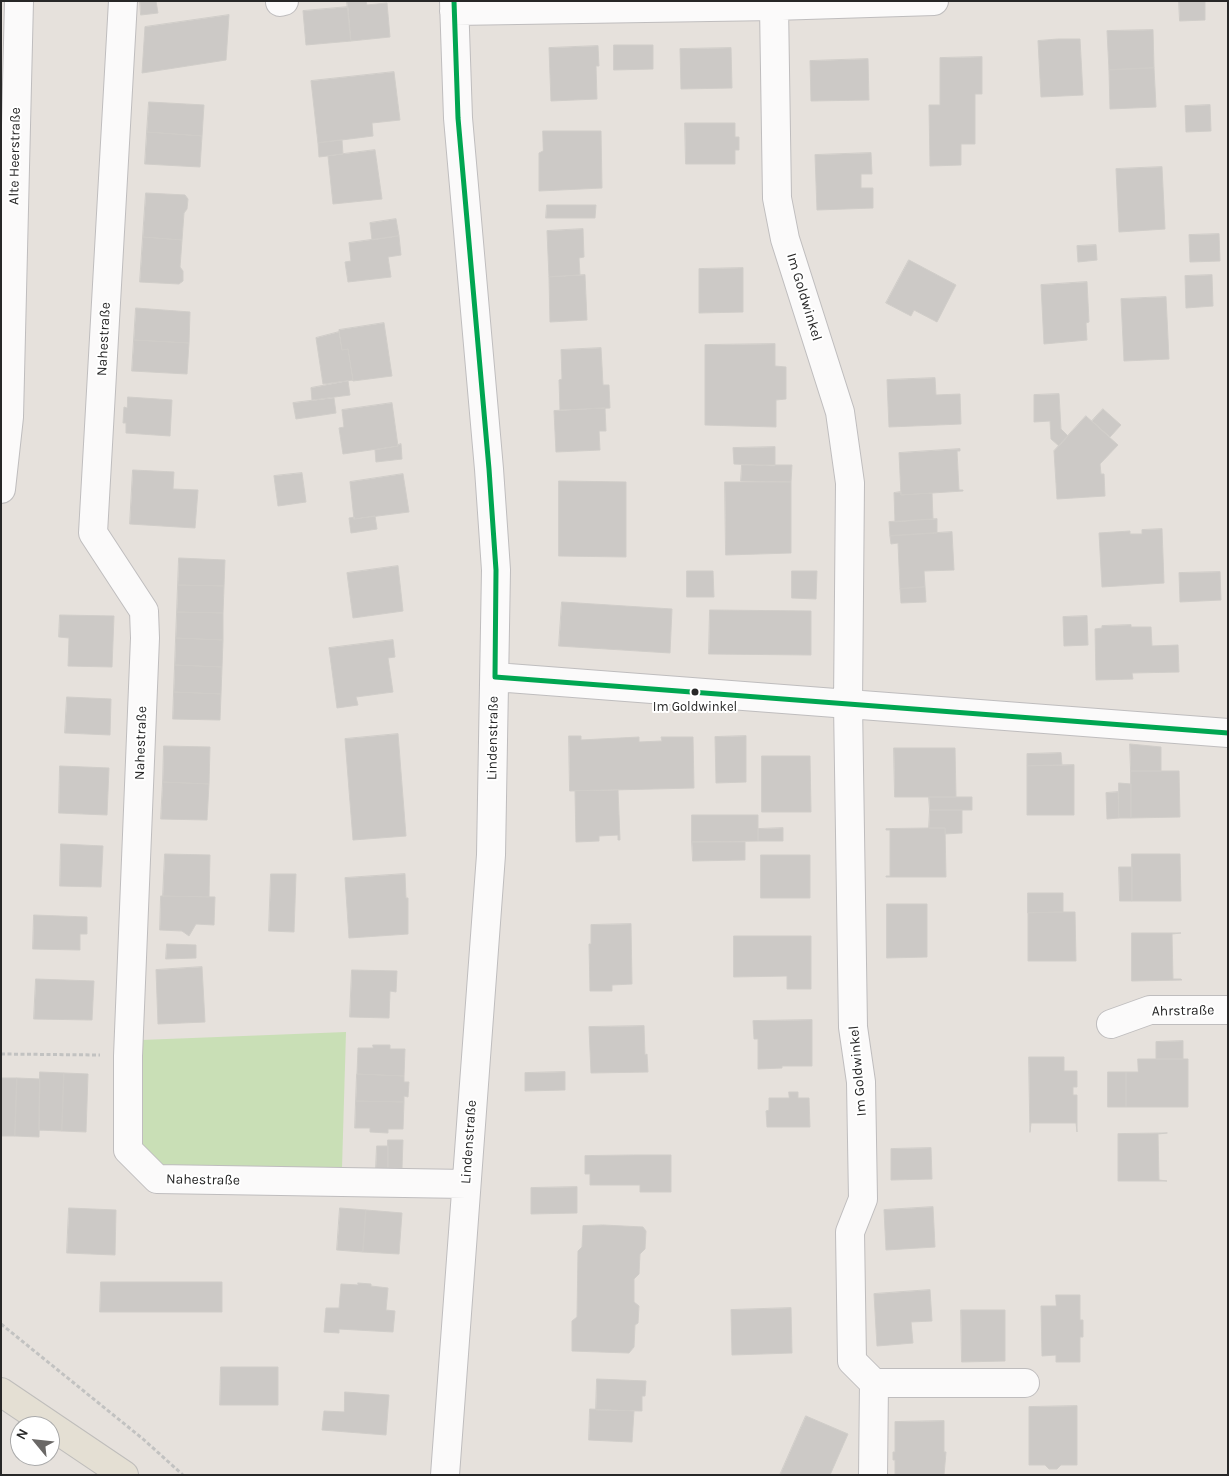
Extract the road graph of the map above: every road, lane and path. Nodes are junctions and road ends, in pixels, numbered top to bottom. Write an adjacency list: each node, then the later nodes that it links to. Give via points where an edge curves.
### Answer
1 (19, 1): 8 (street, Alte Heerstraße, via 9,417)
2 (123, 1): 15 (street, Nahestraße, via 93,533 144,611)
3 (284, 1): 5 (street)
4 (934, 1): 7 (street)
5 (280, 2)
6 (454, 6): 7 (street); 9 (street, Lindenstraße, via 458,118 496,570)
7 (774, 6): 10 (street, Im Goldwinkel, via 777,198 786,239 840,412 850,483)
8 (1, 490)
9 (495, 677): 10 (street); 16 (street, Lindenstraße, via 490,855)
10 (848, 704): 11 (street); 19 (street, Im Goldwinkel, via 854,1027 861,1082 863,1199 850,1232 852,1361)
11 (1228, 733)
12 (1228, 1010): 13 (street, Ahrstraße, via 1150,1010)
13 (1111, 1024)
14 (1, 1054): 15 (path)
15 (128, 1056): 16 (street, Nahestraße, via 128,1150 156,1179)
16 (466, 1184): 23 (street, Lindenstraße)
17 (1, 1324): 22 (path)
18 (1025, 1382): 19 (street)
19 (874, 1383): 24 (street)
20 (1, 1392): 21 (main road)
21 (116, 1470)
22 (183, 1475)
23 (445, 1475)
24 (873, 1475)

